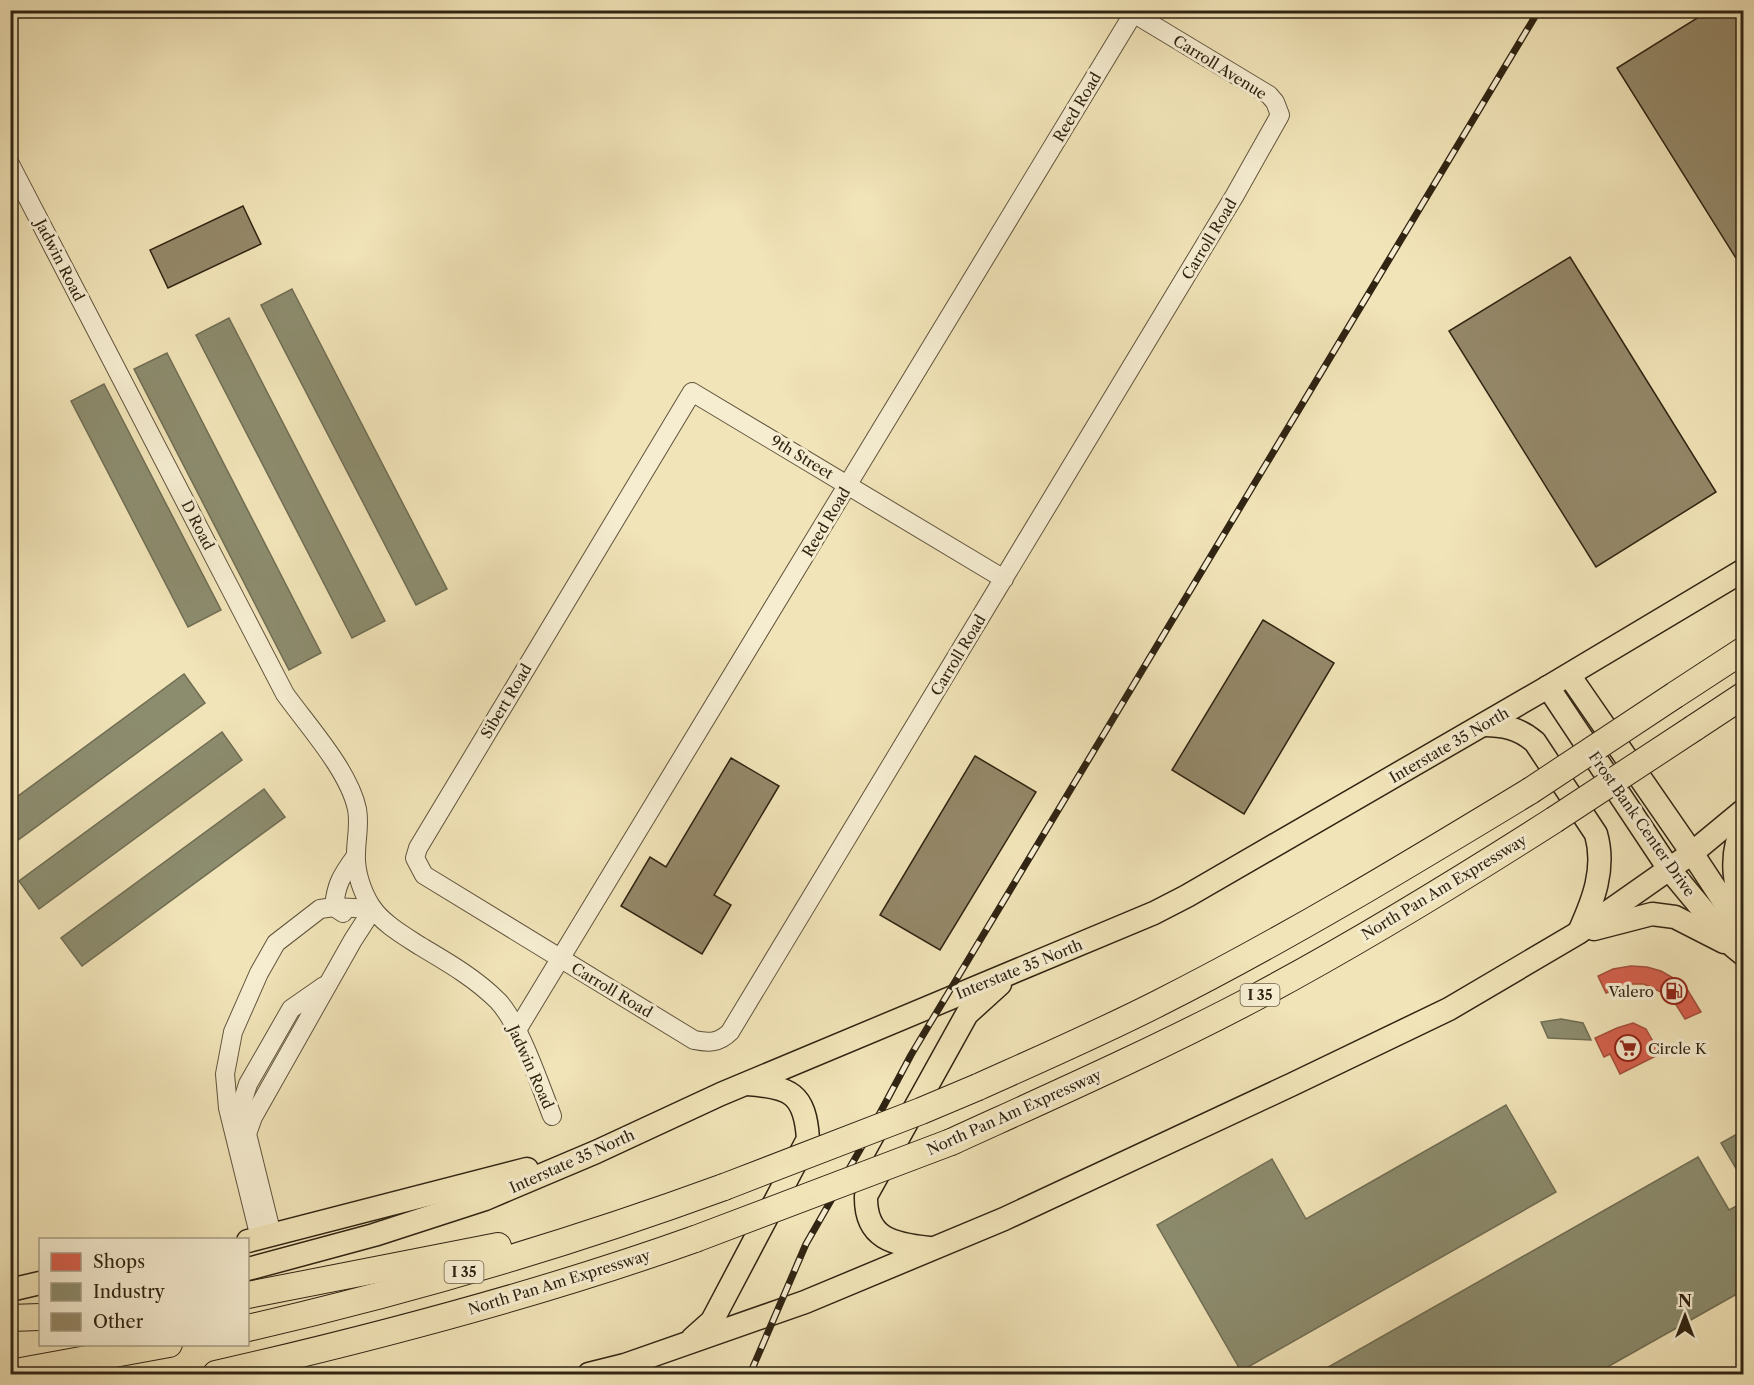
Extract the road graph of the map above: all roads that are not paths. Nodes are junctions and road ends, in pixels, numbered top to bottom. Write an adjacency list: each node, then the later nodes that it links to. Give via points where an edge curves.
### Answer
1 (1131, 12): 2 (street, Carroll Avenue, via 1269,95); 6 (street, Reed Road)
2 (1278, 107): 8 (street, Carroll Road, via 1280,115 1235,195)
3 (10, 164): 4 (street, Jadwin Road)
4 (110, 355): 12 (street, D Road)
5 (692, 392): 6 (street, 9th Street); 27 (street, Sibert Road, via 415,858 424,875)
6 (849, 484): 8 (street, 9th Street); 27 (street, Reed Road)
7 (1743, 570): 10 (main road, Interstate 35 North)
8 (1005, 579): 27 (street, Carroll Road, via 723,1038 709,1043 694,1040)
9 (1743, 650): 33 (highway, I 35, bridge, via 1530,791 1396,872 1159,1003 921,1112)
10 (1569, 675): 11 (main road, Interstate 35 North); 17 (main road, Frost Bank Center Drive)
11 (1548, 687): 14 (main road, Interstate 35 North); 19 (main road, Frost Bank Center Drive)
12 (285, 694): 18 (street, Jadwin Road, via 351,791 358,821)
13 (1743, 695): 37 (highway, North Pan Am Expressway / I 35, bridge, via 1440,892 1257,996 951,1142)
14 (1483, 725): 25 (main road, via 1512,728 1535,742 1596,834 1600,849 1598,879); 28 (main road, Interstate 35 North, via 1187,896)
15 (1743, 810): 17 (main road)
16 (1743, 826): 22 (main road, via 1734,852)
17 (1692, 853): 19 (main road); 26 (main road, Frost Bank Center Drive)
18 (356, 857): 20 (street, via 339,879); 21 (street, Jadwin Road, via 364,894)
19 (1670, 869): 25 (main road); 26 (main road, Frost Bank Center Drive)
20 (334, 906): 21 (street); 23 (street); 34 (street, via 320,909 276,944 233,1032 225,1074 228,1108)
21 (373, 909): 23 (street); 24 (street, Jadwin Road)
22 (1743, 919)
23 (362, 927): 24 (street, Jadwin Road); 34 (street, via 329,982 291,1009 248,1084 242,1103)
24 (396, 931): 29 (street, Jadwin Road, via 468,975 499,1002)
25 (1578, 933): 26 (main road, via 1652,914 1675,917); 35 (main road, via 1449,1009 1376,1045 1004,1219)
26 (1740, 944)
27 (560, 959): 29 (street, Reed Road)
28 (1012, 973): 30 (main road, Interstate 35 North); 35 (main road, via 967,1014 866,1196 866,1212 873,1228 887,1239)
29 (517, 1030): 31 (street, Jadwin Road)
30 (746, 1084): 32 (main road, Interstate 35 North); 46 (main road, via 781,1088 801,1104 808,1139 712,1322)
31 (552, 1116)
32 (596, 1152): 34 (main road); 36 (main road, Interstate 35 North, via 484,1199 374,1235)
33 (677, 1204): 40 (highway, via 473,1252); 45 (highway, I 35, via 474,1269)
34 (260, 1238)
35 (929, 1248): 46 (main road, via 805,1302)
36 (249, 1269)
37 (588, 1276): 49 (highway, North Pan Am Expressway / I 35, via 424,1323); 50 (highway, via 516,1310 465,1327)
38 (39, 1283): 39 (main road)
39 (10, 1290)
40 (249, 1295)
41 (39, 1306): 42 (main road)
42 (10, 1310)
43 (39, 1317): 44 (highway)
44 (10, 1318)
45 (249, 1328)
46 (687, 1343): 51 (main road)
47 (158, 1346): 48 (highway)
48 (10, 1373)
49 (216, 1374)
50 (285, 1374)
51 (589, 1374)

